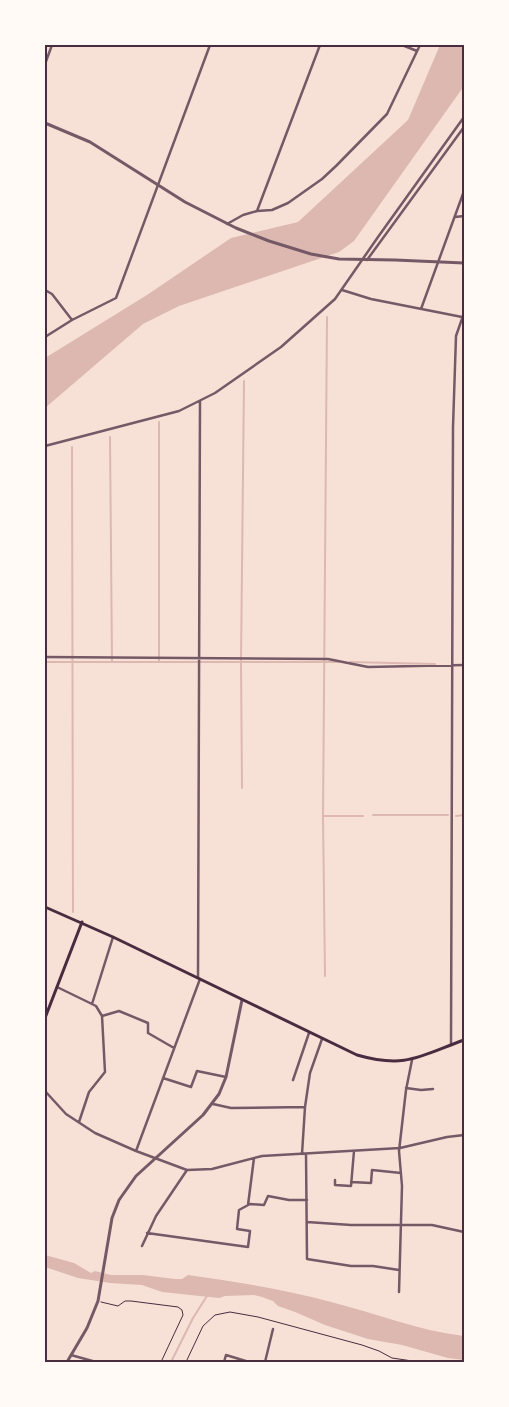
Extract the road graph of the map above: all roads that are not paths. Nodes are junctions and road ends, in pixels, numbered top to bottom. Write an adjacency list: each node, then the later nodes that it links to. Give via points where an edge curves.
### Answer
1 (52, 45): 7 (street)
2 (210, 45): 11 (street)
3 (320, 45): 13 (street)
4 (402, 45): 6 (street)
5 (420, 45): 6 (street)
6 (417, 51): 13 (street, via 387,114 358,145 322,179 297,197 272,210)
7 (45, 64)
8 (464, 117): 17 (street)
9 (45, 123): 11 (street, via 97,145)
10 (464, 127): 17 (street)
11 (158, 186): 16 (street); 25 (street, via 116,298)
12 (464, 190): 15 (street)
13 (257, 211): 16 (street, via 239,216)
14 (464, 216): 15 (street)
15 (454, 217): 18 (street)
16 (227, 224): 17 (street, via 295,249 339,259)
17 (365, 260): 18 (street); 21 (street)
18 (439, 262): 19 (street); 22 (street)
19 (464, 263)
20 (45, 290): 25 (street, via 52,294)
21 (342, 290): 22 (street); 27 (street, via 321,313 275,352)
22 (420, 309): 24 (street)
23 (464, 313): 24 (street)
24 (462, 317): 31 (street, via 455,343)
25 (72, 320): 26 (street)
26 (45, 337)
27 (200, 401): 28 (street, via 160,417); 30 (street)
28 (45, 446)
29 (45, 657): 30 (street)
30 (199, 658): 31 (street, via 328,659 368,667); 36 (street)
31 (453, 665): 32 (street); 45 (street)
32 (464, 665)
33 (45, 907): 34 (main road)
34 (82, 922): 35 (main road); 37 (main road)
35 (113, 937): 36 (main road); 39 (street)
36 (199, 979): 38 (main road); 46 (street)
37 (57, 987): 39 (street); 41 (main road)
38 (242, 1000): 42 (main road); 48 (street)
39 (92, 1004): 40 (street)
40 (102, 1016): 46 (street, via 119,1011 148,1023 148,1033); 56 (street, via 105,1072 89,1092)
41 (45, 1018)
42 (309, 1033): 43 (main road); 50 (street)
43 (322, 1039): 47 (main road, via 373,1060); 55 (street, via 310,1073)
44 (464, 1040): 45 (main road)
45 (452, 1045): 47 (main road)
46 (174, 1048): 49 (street)
47 (412, 1060): 51 (street)
48 (226, 1077): 49 (street, via 197,1071 191,1087); 54 (street)
49 (163, 1078): 59 (street)
50 (293, 1080)
51 (406, 1088): 52 (street); 58 (street)
52 (433, 1089)
53 (45, 1091): 56 (street)
54 (213, 1104): 55 (street, via 231,1108); 63 (street)
55 (305, 1107): 61 (street)
56 (79, 1123): 59 (street)
57 (464, 1135): 58 (street)
58 (400, 1148): 60 (street); 66 (street)
59 (136, 1151): 63 (street)
60 (354, 1151): 62 (street); 68 (street)
61 (302, 1154): 62 (street); 64 (street)
62 (306, 1154): 69 (street)
63 (156, 1158): 65 (street); 79 (street, via 129,1184 119,1200 112,1218 99,1296)
64 (254, 1158): 65 (street, via 212,1169); 70 (street)
65 (187, 1170): 74 (street)
66 (402, 1173): 68 (street, via 372,1170 371,1183); 72 (street)
67 (335, 1180): 68 (street, via 335,1185 351,1186)
68 (351, 1182)
69 (307, 1200): 70 (street, via 268,1196 264,1205); 71 (street)
70 (248, 1205): 74 (street, via 239,1210 237,1229 250,1231 248,1247)
71 (307, 1222): 72 (street); 76 (street, via 307,1259)
72 (401, 1225): 73 (street, via 432,1225); 76 (street)
73 (464, 1232)
74 (147, 1233): 75 (street)
75 (142, 1246)
76 (399, 1270): 77 (street)
77 (399, 1292)
78 (273, 1329): 84 (street)
79 (71, 1356): 80 (street); 81 (street)
80 (67, 1362)
81 (96, 1362)
82 (224, 1362): 83 (street, via 226,1355)
83 (249, 1362)
84 (265, 1362)

